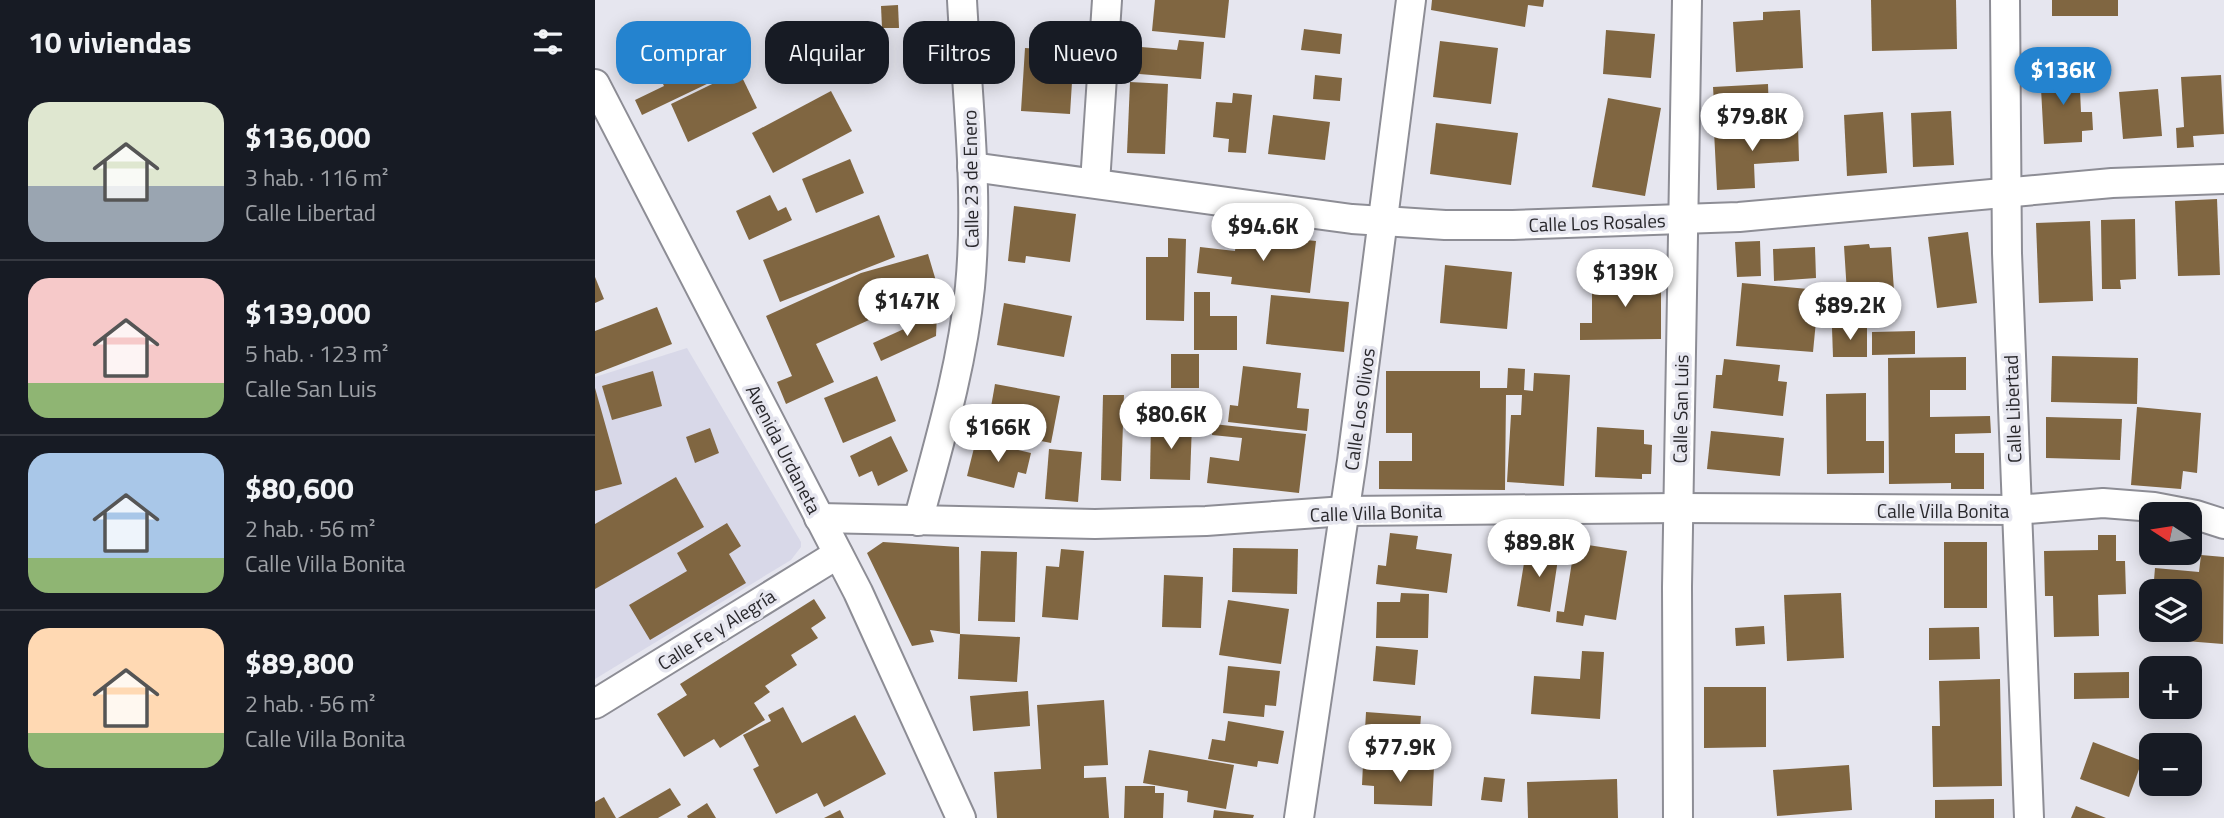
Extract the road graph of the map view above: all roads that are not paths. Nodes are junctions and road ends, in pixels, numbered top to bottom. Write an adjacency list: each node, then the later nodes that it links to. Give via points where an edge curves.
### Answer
1 (962, 0): 7 (street, Calle 23 de Enero)
2 (1107, 0): 9 (street)
3 (1411, 0): 12 (street, Calle Los Olivos)
4 (1686, 0): 11 (street, Calle San Luis)
5 (2005, 0): 10 (street, Calle Libertad)
6 (595, 84): 16 (street, Avenida Urdaneta)
7 (972, 167): 9 (street, Calle Los Rosales); 17 (street, Calle 23 de Enero, via 970,287 962,346)
8 (2224, 179): 10 (street, Calle Los Rosales)
9 (1095, 184): 12 (street, Calle Los Rosales)
10 (2006, 193): 11 (street, Calle Los Rosales); 14 (street, Calle Libertad)
11 (1683, 219): 12 (street, Calle Los Rosales, via 1513,225); 13 (street, Calle San Luis)
12 (1384, 221): 15 (street, Calle Los Olivos)
13 (1678, 508): 14 (street, Calle Villa Bonita); 15 (street, Calle Villa Bonita); 23 (street, Calle San Luis)
14 (2016, 510): 18 (street, Calle Villa Bonita, via 2126,504 2196,514); 24 (street, Calle Libertad)
15 (1345, 511): 17 (street, Calle Villa Bonita, via 1146,523); 22 (street, Calle Los Olivos)
16 (819, 518): 17 (street, Calle Villa Bonita); 19 (street, Avenida Urdaneta)
17 (918, 521)
18 (2224, 524)
19 (838, 554): 20 (street, Calle Fe y Alegría); 21 (street, Avenida Urdaneta)
20 (595, 704)
21 (961, 818)
22 (1299, 818)
23 (1678, 818)
24 (2029, 818)

